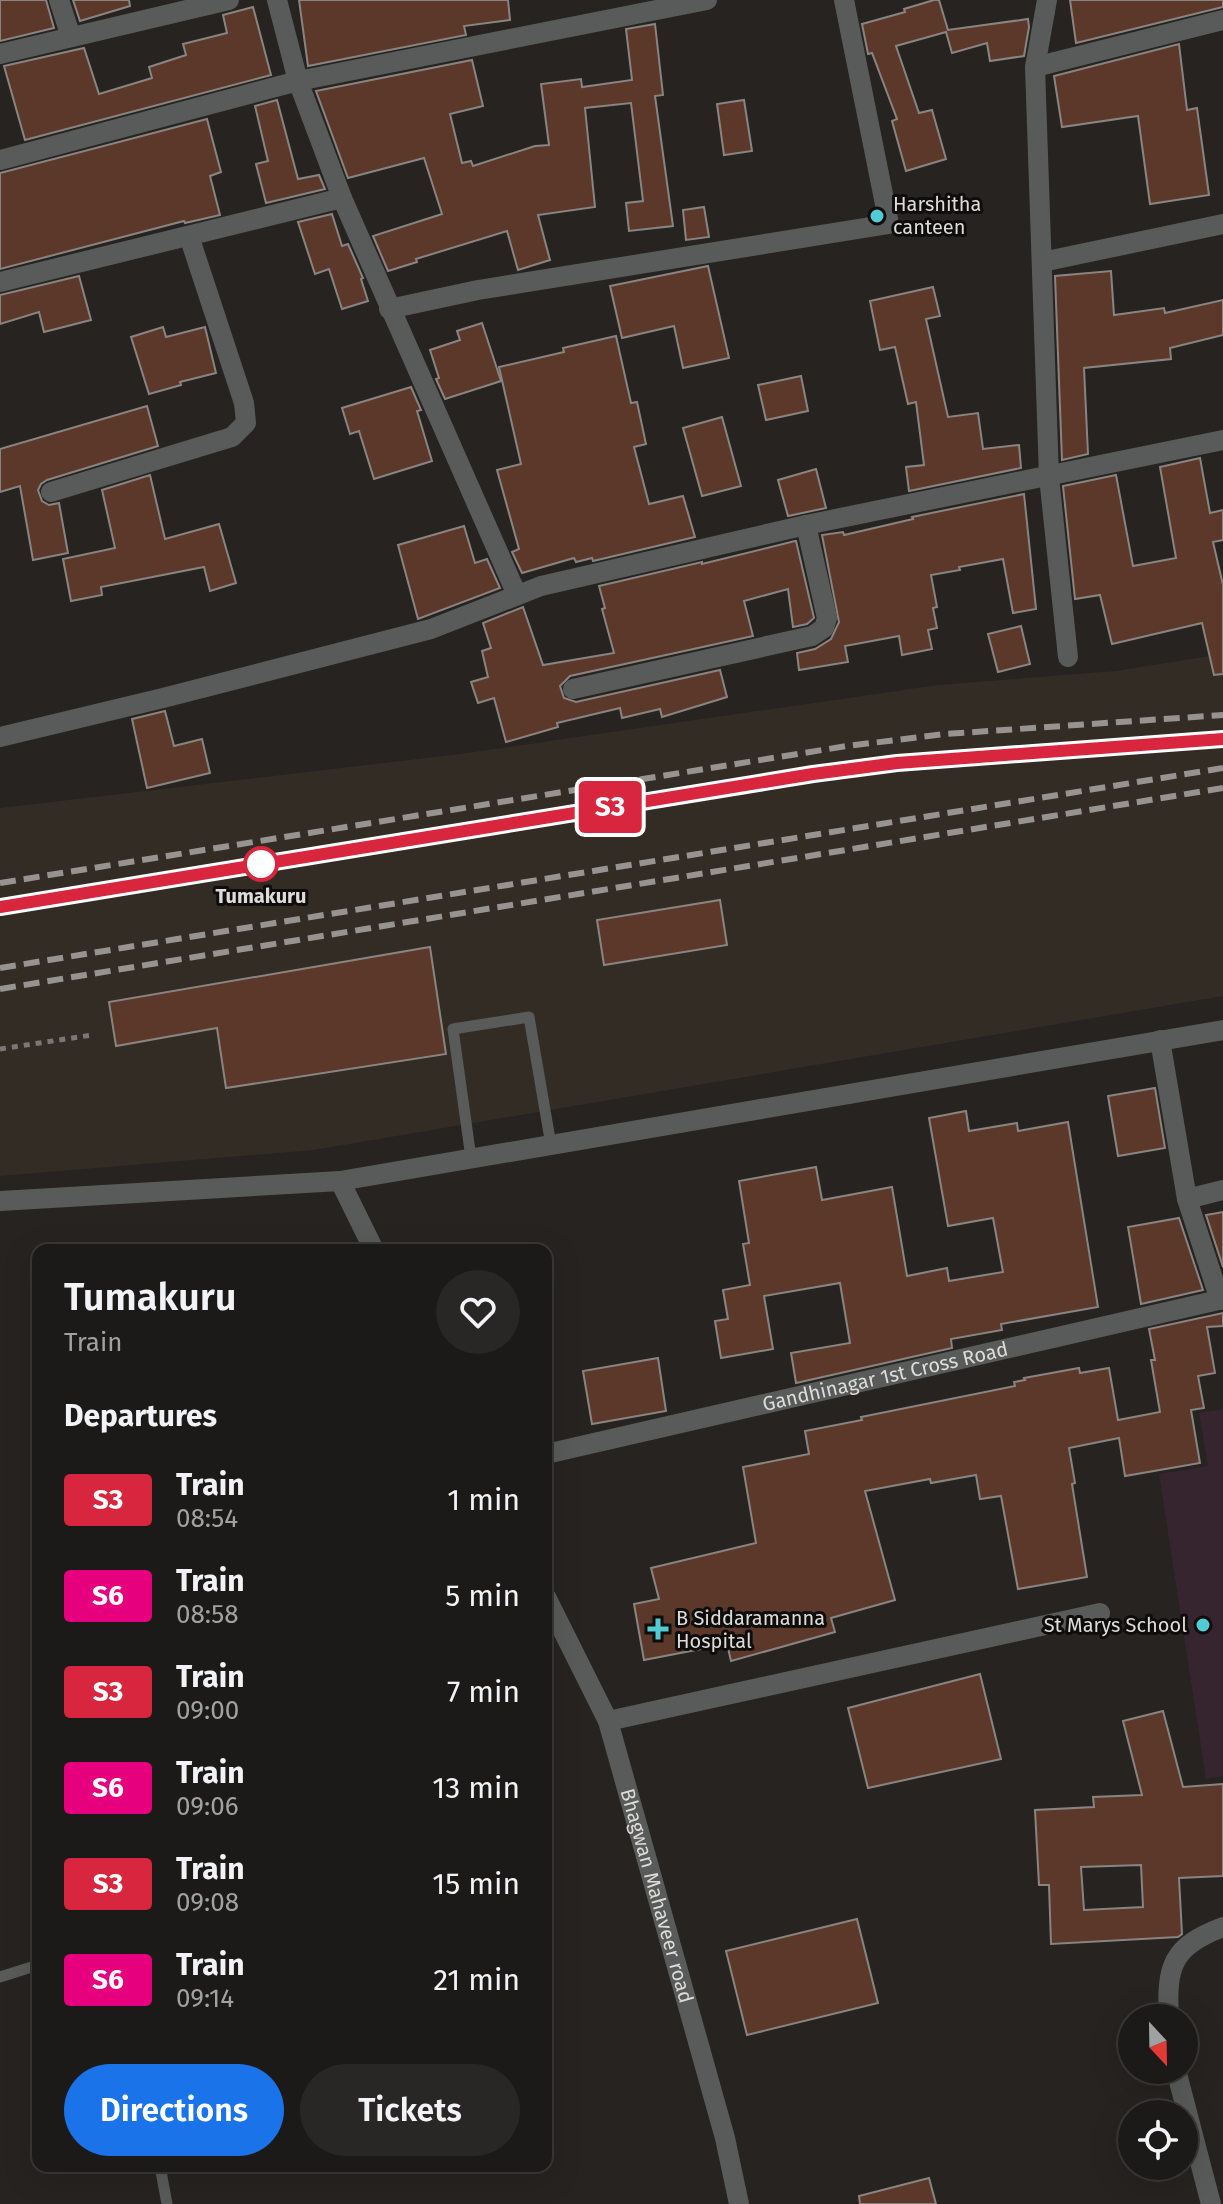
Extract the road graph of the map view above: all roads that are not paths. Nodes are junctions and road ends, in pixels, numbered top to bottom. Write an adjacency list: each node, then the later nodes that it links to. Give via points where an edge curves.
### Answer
1 (59, 0): 8 (street)
2 (229, 0): 8 (street)
3 (277, 0): 11 (street)
4 (707, 0): 11 (street)
5 (844, 0): 18 (street, via 889,224)
6 (1047, 0): 10 (street)
7 (1223, 20): 10 (street)
8 (71, 37): 9 (street)
9 (0, 54)
10 (1035, 67): 16 (street)
11 (298, 81): 12 (street); 13 (street)
12 (0, 160)
13 (342, 198): 15 (street); 18 (street)
14 (1223, 224): 16 (street)
15 (189, 236): 17 (street); 21 (street, via 246,423 232,437)
16 (1042, 262): 20 (street)
17 (0, 282)
18 (389, 309): 23 (street)
19 (1223, 440): 20 (street)
20 (1049, 477): 22 (street); 24 (street)
21 (51, 492)
22 (806, 525): 23 (street); 25 (street, via 827,618 824,628 812,636)
23 (517, 595): 26 (street, via 431,629)
24 (1068, 657)
25 (573, 689)
26 (0, 737)
27 (1223, 1030): 28 (street)
28 (1160, 1040): 29 (street); 33 (street)
29 (551, 1145): 30 (street); 30 (lane, via 529,1017 453,1029)
30 (471, 1158): 31 (street)
31 (340, 1181): 34 (street); 35 (street)
32 (1223, 1190): 33 (street)
33 (1187, 1199): 36 (street)
34 (0, 1201)
35 (371, 1244)
36 (1221, 1299): 37 (street, Gandhinagar 1st Cross Road)
37 (552, 1453)
38 (552, 1609): 40 (street, Bhagwan Mahaveer road)
39 (1100, 1613): 40 (street)
40 (608, 1721): 48 (street, Bhagwan Mahaveer road)
41 (1223, 1927): 44 (street, via 1176,1955)
42 (32, 1967): 43 (lane)
43 (0, 1977)
44 (1168, 2004)
45 (1180, 2084): 49 (street)
46 (161, 2172): 47 (lane)
47 (167, 2204)
48 (739, 2204)
49 (1211, 2204)

